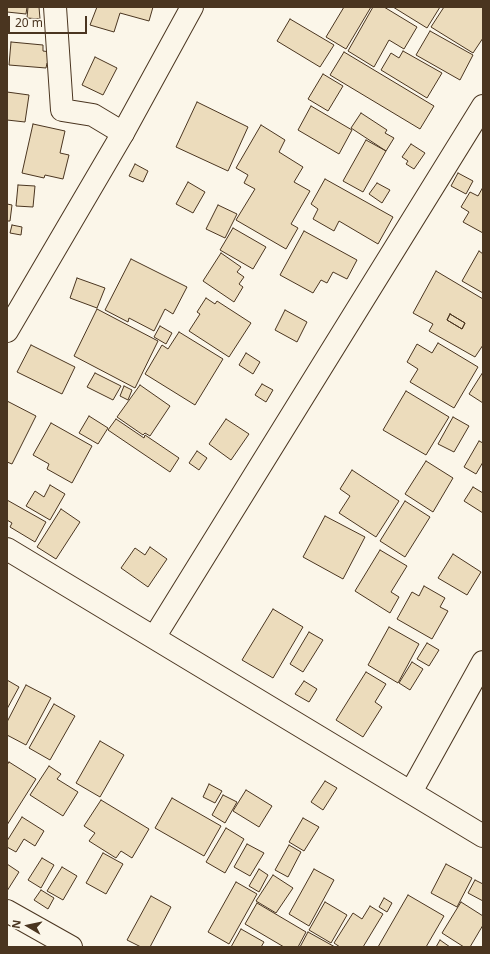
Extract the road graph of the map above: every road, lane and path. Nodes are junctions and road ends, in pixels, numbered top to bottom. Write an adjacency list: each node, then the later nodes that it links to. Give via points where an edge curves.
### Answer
1 (55, 7): 4 (street, via 62,110 93,115)
2 (192, 7): 4 (street)
3 (483, 106): 7 (street)
4 (123, 133): 5 (street)
5 (7, 331)
6 (7, 549): 7 (street)
7 (155, 636): 9 (street)
8 (483, 662): 9 (street)
9 (411, 792): 10 (street)
10 (483, 836)
11 (7, 911): 12 (street)
12 (72, 947)

